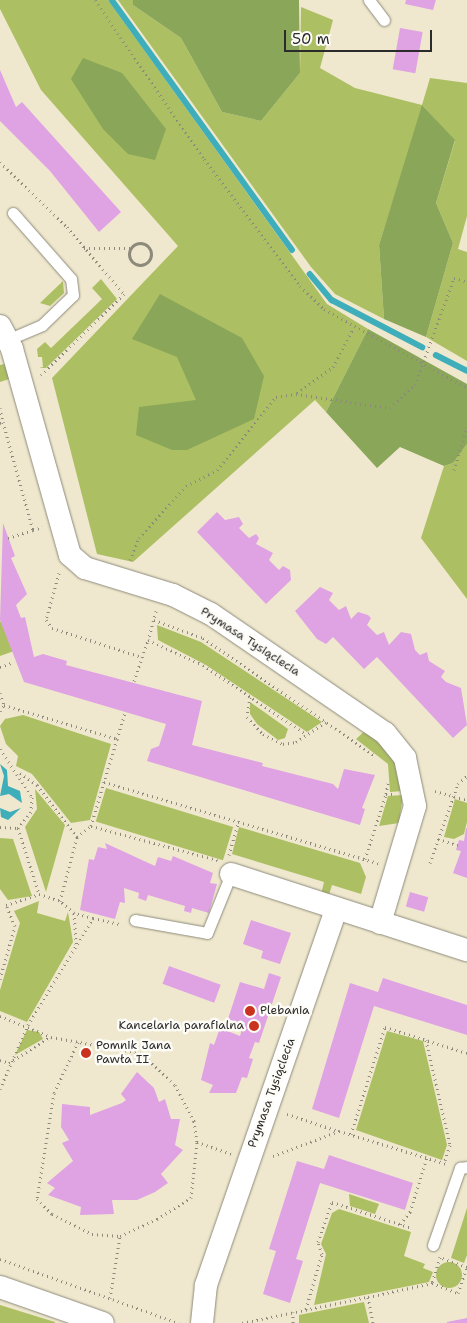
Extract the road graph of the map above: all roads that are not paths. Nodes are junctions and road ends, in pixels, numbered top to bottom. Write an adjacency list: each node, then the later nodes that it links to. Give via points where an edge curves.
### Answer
1 (369, 0): 2 (lane)
2 (384, 20)
3 (13, 213): 4 (lane, via 71,279 73,295 42,325)
4 (4, 333): 8 (street, Prymasa Tysiąclecia, via 70,555 86,568 173,595 211,614 385,733 405,758 414,799)
5 (231, 874): 6 (street); 7 (lane, via 207,933)
6 (336, 909): 8 (street); 14 (street, Prymasa Tysiąclecia, via 206,1285)
7 (131, 923)
8 (380, 923): 9 (street)
9 (467, 950)
10 (463, 1168): 11 (lane)
11 (433, 1245)
12 (0, 1287): 13 (street)
13 (98, 1322)
14 (202, 1323)

